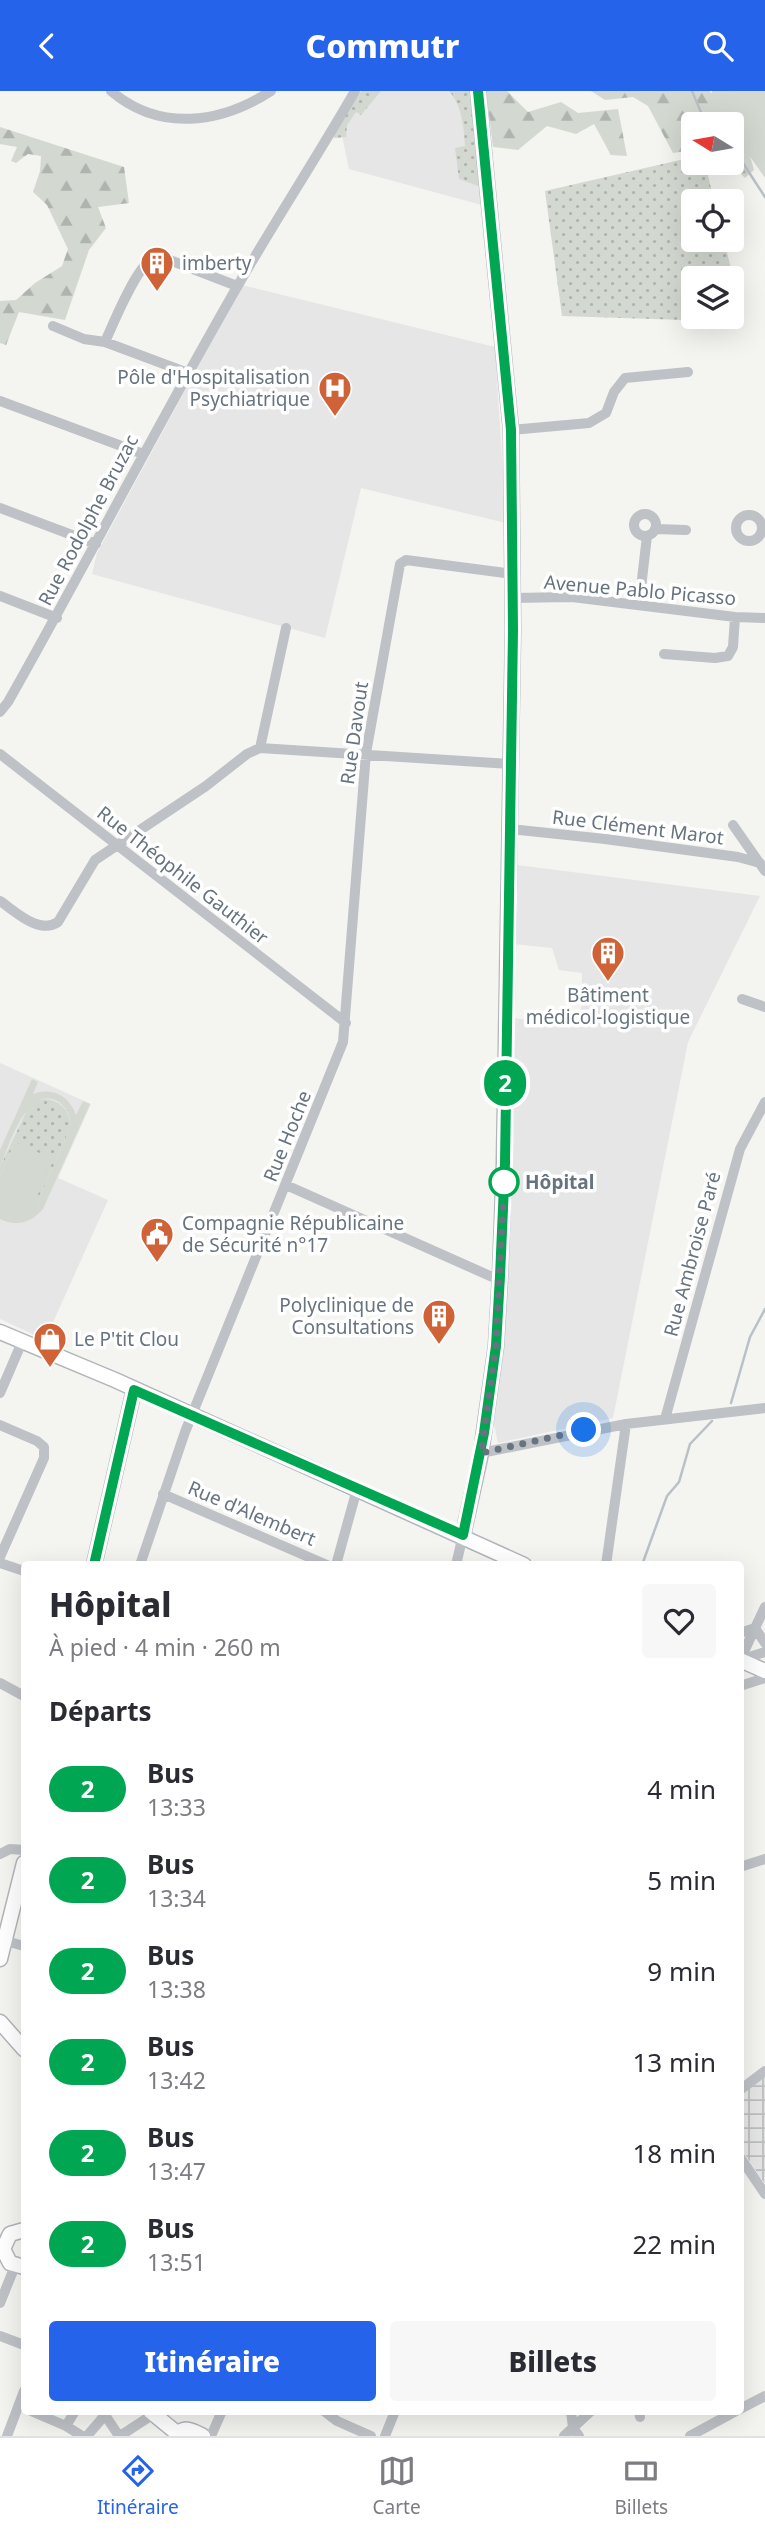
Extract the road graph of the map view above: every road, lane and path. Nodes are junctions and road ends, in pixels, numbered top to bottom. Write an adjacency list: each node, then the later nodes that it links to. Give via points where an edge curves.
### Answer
1 (111, 91): 2 (street, via 125,103 157,117 185,121 237,110)
2 (271, 91)
3 (355, 91): 5 (street, Rue Rodolphe Bruzac)
4 (478, 91): 11 (main road)
5 (237, 286): 7 (street, via 167,259 150,260 131,287); 9 (street, Rue Rodolphe Bruzac)
6 (53, 326): 7 (street)
7 (105, 342): 9 (street)
8 (688, 372): 11 (street, via 625,378 606,413 589,423)
9 (188, 373): 12 (street, Rue Rodolphe Bruzac)
10 (0, 401): 12 (street)
11 (511, 430): 16 (main road)
12 (143, 454): 15 (street, Rue Rodolphe Bruzac)
13 (0, 508): 15 (street)
14 (686, 530): 19 (street, via 651,533)
15 (96, 544): 21 (street, Rue Rodolphe Bruzac)
16 (513, 574): 18 (main road); 28 (street, Rue Davout, via 406,560 400,564)
17 (0, 596): 21 (street)
18 (512, 598): 19 (street, Avenue Pablo Picasso, via 572,597); 30 (main road)
19 (639, 605): 20 (street, Avenue Pablo Picasso)
20 (735, 617): 22 (street, Avenue Pablo Picasso); 24 (street, via 728,656)
21 (57, 618): 25 (street, Rue Rodolphe Bruzac)
22 (765, 618)
23 (286, 628): 27 (street)
24 (664, 654)
25 (4, 699): 26 (street, Rue Rodolphe Bruzac)
26 (0, 712)
27 (260, 748): 28 (street); 33 (street)
28 (366, 753): 30 (street); 38 (street, Rue Davout)
29 (0, 754): 33 (street, Rue Théophile Gauthier)
30 (511, 764): 32 (main road)
31 (733, 825): 34 (street)
32 (510, 829): 34 (street, Rue Clément Marot, via 738,857); 41 (main road)
33 (117, 846): 35 (street, via 95,860 52,925 35,924); 38 (street, Rue Théophile Gauthier)
34 (763, 867)
35 (0, 901)
36 (742, 999): 37 (street)
37 (765, 1007)
38 (346, 1023): 40 (street, Rue Hoche, via 343,1042)
39 (765, 1102): 48 (street, Rue Ambroise Paré, via 740,1149)
40 (286, 1185): 41 (street); 47 (street, Rue Hoche)
41 (499, 1280): 51 (main road, via 496,1346)
42 (0, 1332): 43 (main road)
43 (22, 1342): 44 (main road); 45 (street)
44 (134, 1390): 47 (main road); 56 (main road)
45 (0, 1393)
46 (765, 1408): 48 (street)
47 (192, 1416): 52 (main road); 53 (street, Rue Hoche)
48 (665, 1419): 49 (street)
49 (626, 1424): 51 (street); 62 (street)
50 (0, 1425): 55 (street, via 37,1441 44,1447 44,1458)
51 (481, 1453): 54 (main road)
52 (357, 1489): 54 (main road); 59 (street)
53 (163, 1493): 57 (street, Rue Hoche); 58 (street, Rue d'Alembert)
54 (463, 1535): 60 (street); 61 (main road)
55 (0, 1557)
56 (94, 1561)
57 (140, 1561)
58 (318, 1561)
59 (338, 1561)
60 (457, 1561)
61 (516, 1561)
62 (608, 1561)
63 (0, 1563): 64 (street)
64 (21, 1570)
65 (765, 1607): 66 (street)
66 (755, 1628): 67 (street); 68 (street); 69 (street)
67 (744, 1632)
68 (765, 1643)
69 (744, 1651)
70 (765, 1652): 71 (street)
71 (744, 1659)
72 (744, 1662): 73 (main road)
73 (765, 1671)
74 (765, 1678): 76 (street)
75 (0, 1683): 77 (street)
76 (744, 1685)
77 (21, 1694)
78 (21, 1850): 79 (street)
79 (0, 1854)
80 (765, 1859): 81 (street)
81 (744, 1866)
82 (21, 1876): 83 (main road)
83 (6, 1941): 84 (street); 85 (main road)
84 (21, 1945)
85 (0, 1959)
86 (0, 2022): 87 (main road)
87 (21, 2046)
88 (765, 2071): 89 (street)
89 (744, 2087)
90 (744, 2163): 91 (street)
91 (765, 2194)
92 (21, 2230): 93 (main road)
93 (2, 2243): 94 (main road, via 6,2259)
94 (20, 2267): 95 (street)
95 (0, 2303)
96 (0, 2336): 97 (street)
97 (21, 2344)
98 (765, 2396): 99 (street)
99 (744, 2406)
100 (21, 2410): 116 (street)
101 (40, 2415): 113 (street)
102 (73, 2415): 113 (street)
103 (104, 2415): 118 (street)
104 (107, 2415): 119 (street)
105 (151, 2415): 119 (street)
106 (157, 2415): 114 (main road)
107 (220, 2415): 121 (street)
108 (329, 2415): 122 (street)
109 (393, 2415): 123 (street)
110 (571, 2415): 115 (street)
111 (588, 2415): 115 (street)
112 (727, 2415): 124 (street)
113 (66, 2426): 117 (street)
114 (180, 2433): 120 (main road, via 188,2429)
115 (572, 2433)
116 (6, 2434)
117 (82, 2436)
118 (87, 2436)
119 (120, 2436)
120 (203, 2436)
121 (211, 2436)
122 (371, 2436)
123 (385, 2436)
124 (690, 2436)

